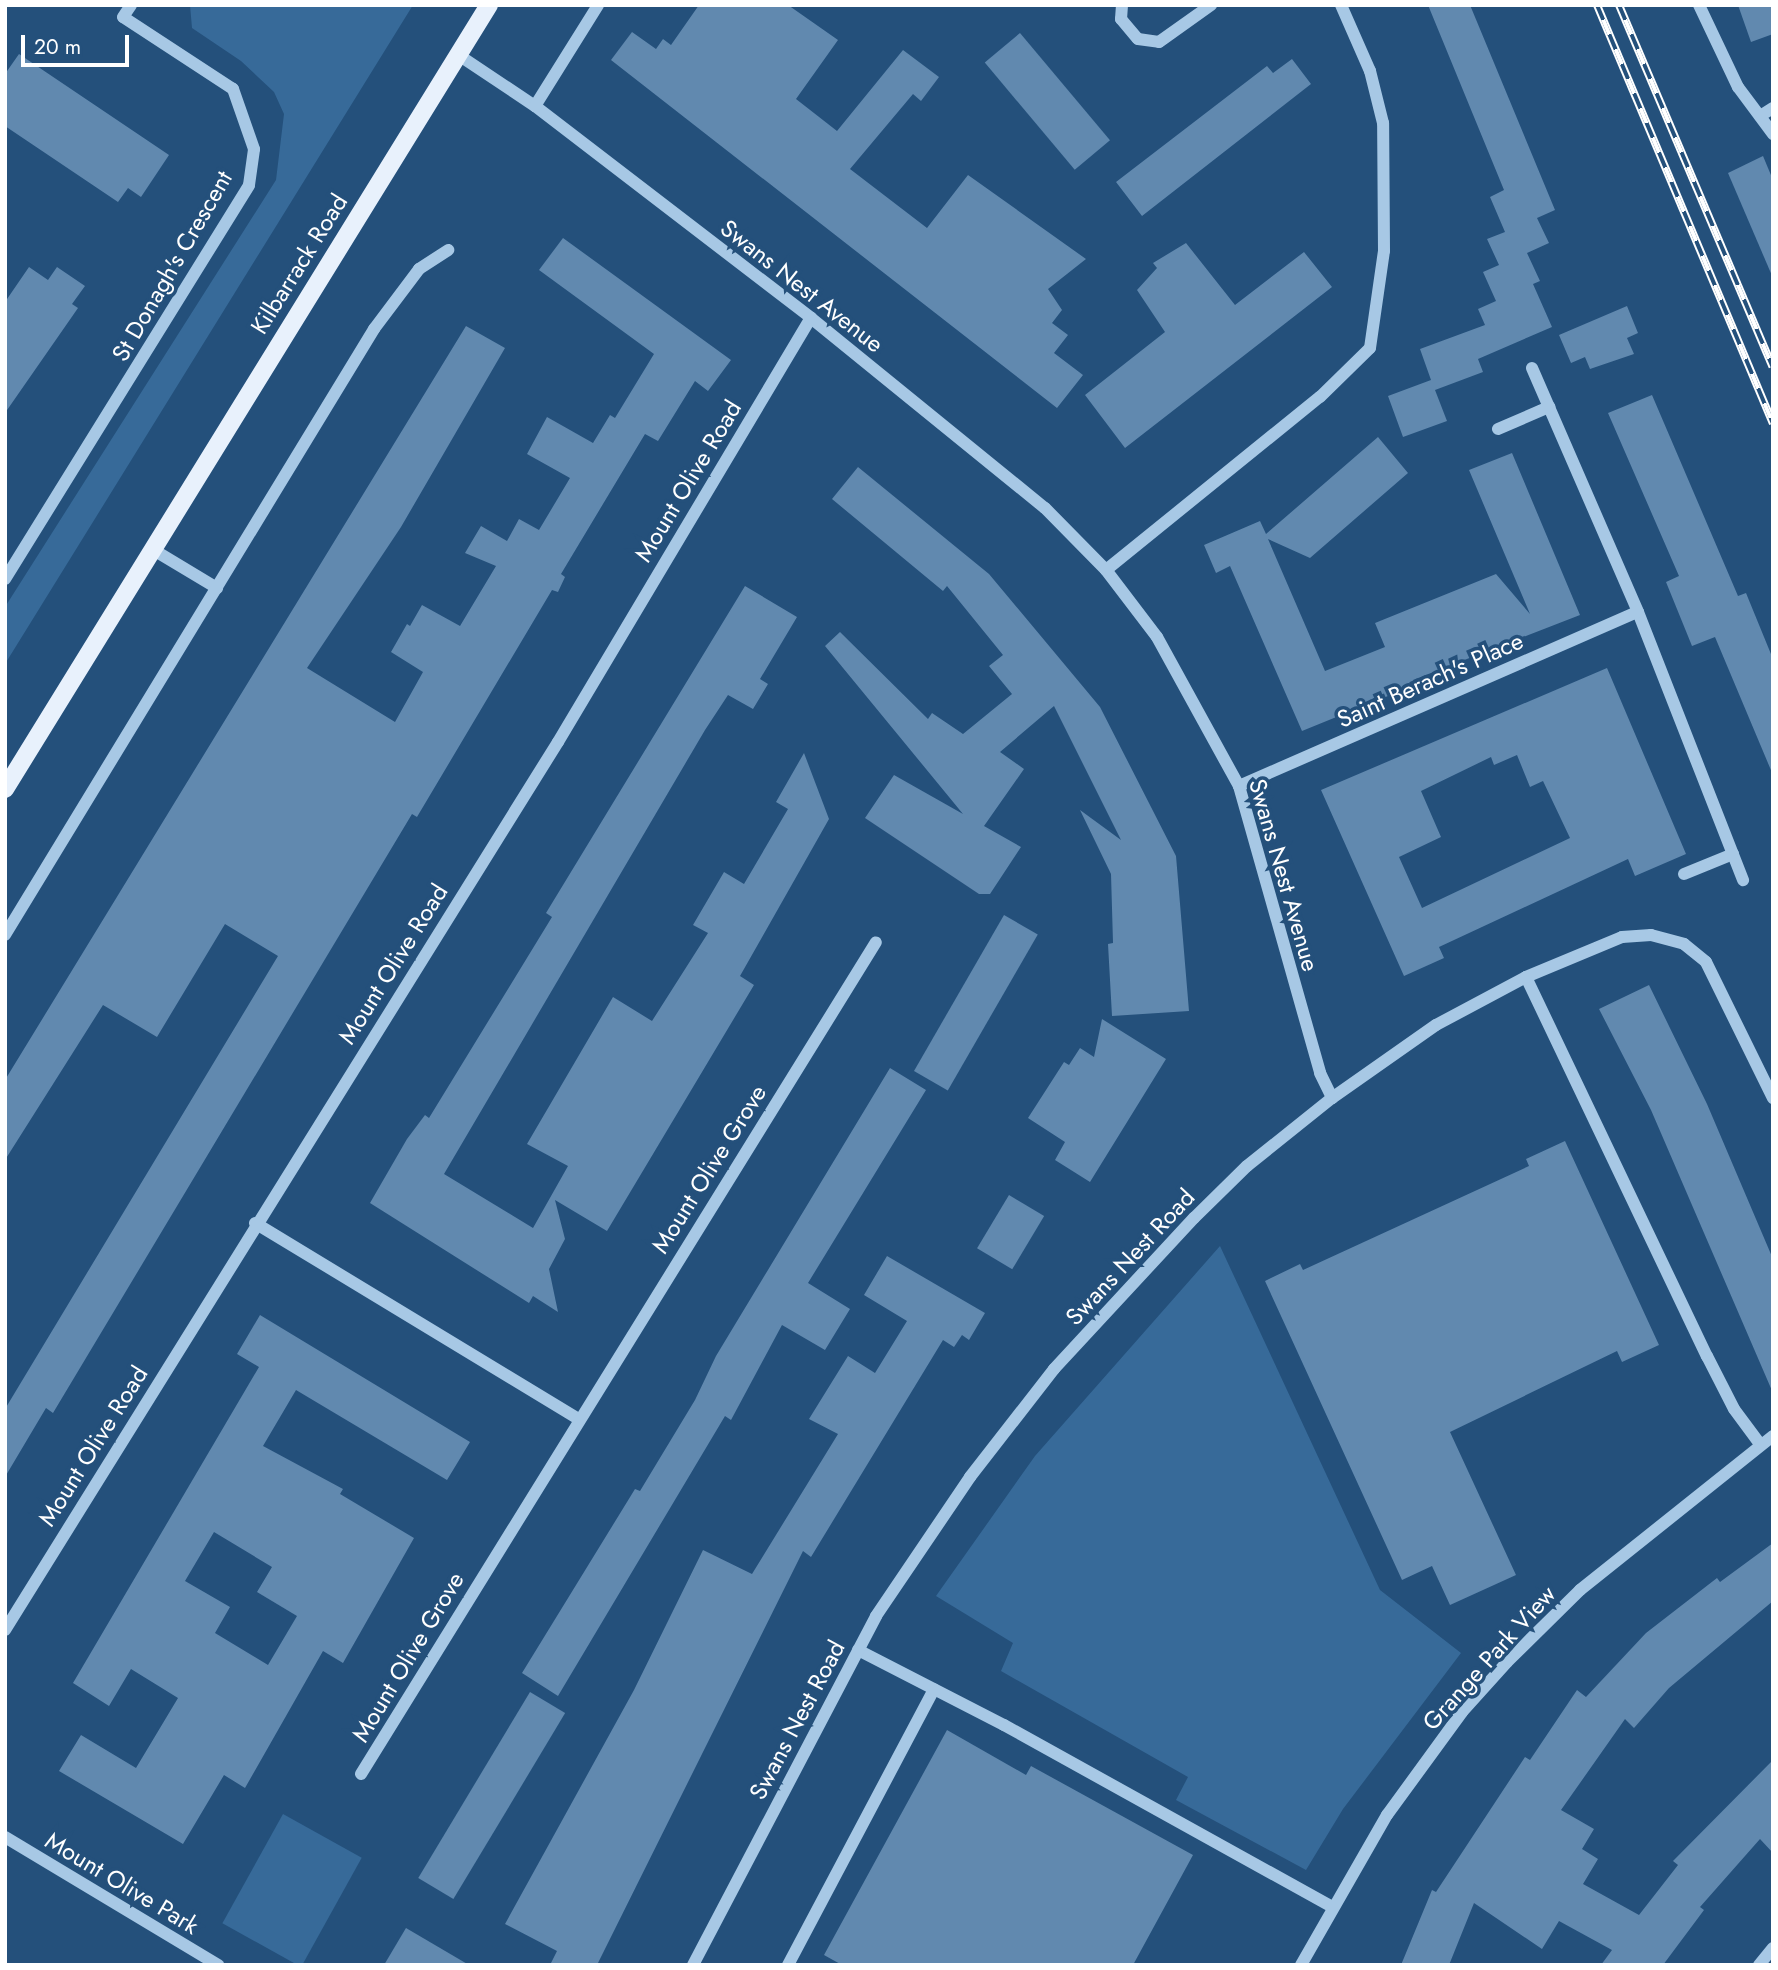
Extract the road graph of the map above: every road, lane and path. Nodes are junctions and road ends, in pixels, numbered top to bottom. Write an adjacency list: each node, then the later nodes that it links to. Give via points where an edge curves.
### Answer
1 (131, 5): 20 (street, St Donagh's Crescent, via 123,17 233,89 254,149 249,185)
2 (489, 5): 8 (main road, Kilbarrack Road)
3 (598, 5): 9 (street)
4 (1122, 5): 5 (street, via 1121,19 1138,39 1159,42)
5 (1211, 5)
6 (1341, 5): 19 (street, via 1370,71 1383,123 1384,251 1370,348 1320,397)
7 (1699, 5): 11 (street, via 1738,87)
8 (457, 54): 9 (street, Swans Nest Avenue); 18 (main road, Kilbarrack Road)
9 (535, 107): 14 (street, Swans Nest Avenue)
10 (1773, 108): 11 (street)
11 (1760, 116): 12 (street)
12 (1773, 134)
13 (448, 250): 21 (street, via 419,269 374,329)
14 (811, 318): 19 (street, Swans Nest Avenue, via 1045,508); 33 (street, Mount Olive Road, via 558,742)
15 (1532, 368): 16 (street)
16 (1549, 407): 17 (street); 22 (street)
17 (1498, 429)
18 (152, 549): 21 (street); 24 (main road, Kilbarrack Road)
19 (1106, 570): 23 (street, Swans Nest Avenue, via 1157,636)
20 (5, 579)
21 (217, 588): 28 (street)
22 (1638, 612): 23 (street, Saint Berach's Place); 25 (street)
23 (1239, 786): 31 (street, Swans Nest Avenue, via 1320,1073)
24 (5, 789)
25 (1733, 854): 26 (street); 27 (street)
26 (1684, 874)
27 (1743, 880)
28 (5, 935)
29 (876, 942): 34 (street, Mount Olive Grove)
30 (1525, 977): 31 (street, Swans Nest Road, via 1436,1025); 32 (street, Swans Nest Road, via 1622,937 1651,935 1684,944 1706,962 1726,995); 36 (street, via 1707,1356 1734,1409)
31 (1332, 1098): 38 (street, Swans Nest Road, via 1230,1184 1054,1369 970,1477)
32 (1773, 1098)
33 (255, 1223): 34 (street); 37 (street, Mount Olive Road)
34 (578, 1419): 40 (street, Mount Olive Grove)
35 (1773, 1436): 36 (street, Grange Park View)
36 (1760, 1444): 42 (street, Grange Park View, via 1580,1590 1507,1662 1417,1772)
37 (5, 1630)
38 (858, 1650): 39 (street); 45 (street, Swans Nest Road)
39 (934, 1689): 42 (street); 46 (street)
40 (361, 1774)
41 (5, 1837): 44 (street, Mount Olive Park)
42 (1333, 1907): 47 (street, Grange Park View)
43 (1773, 1948): 48 (street)
44 (218, 1965)
45 (693, 1965)
46 (788, 1965)
47 (1301, 1965)
48 (1759, 1965)

